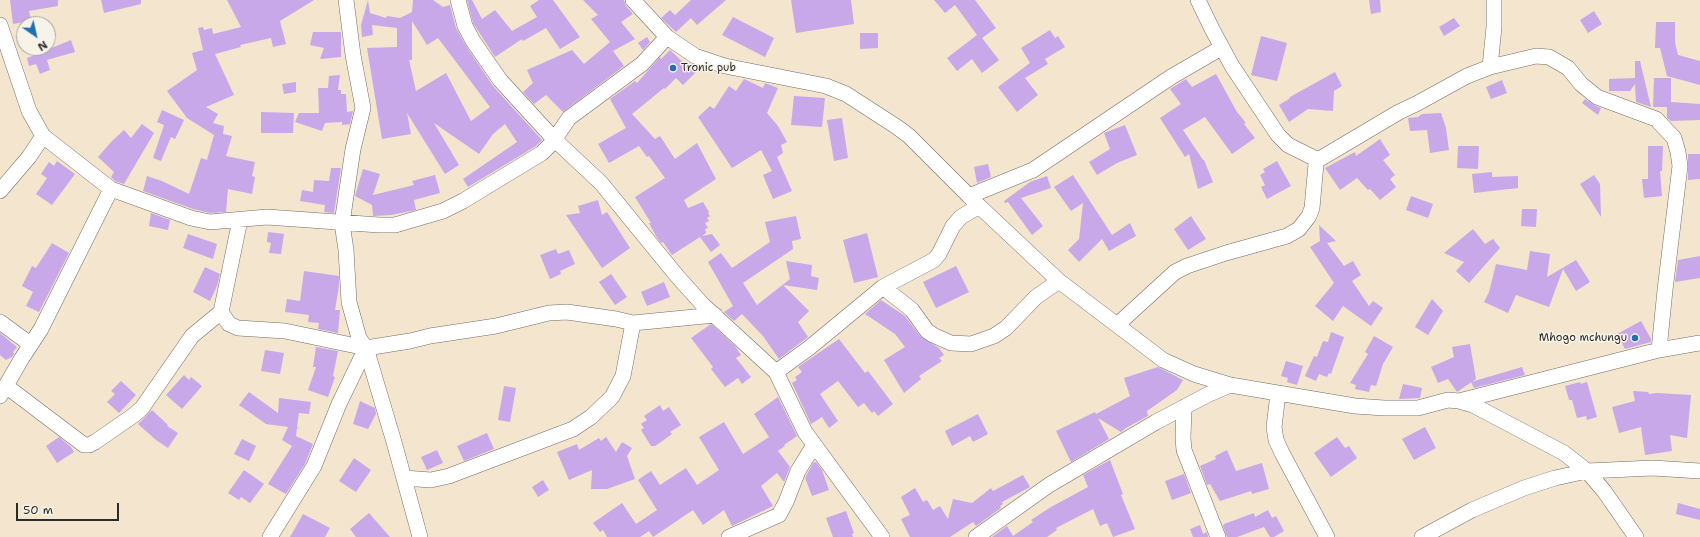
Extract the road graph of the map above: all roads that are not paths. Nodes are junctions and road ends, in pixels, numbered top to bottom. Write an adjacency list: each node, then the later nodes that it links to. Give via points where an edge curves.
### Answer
1 (346, 0): 17 (street, via 363,108 353,149)
2 (458, 0): 11 (street, via 465,26 493,70)
3 (633, 0): 7 (street)
4 (1198, 0): 8 (street)
5 (1494, 0): 9 (street)
6 (0, 25): 10 (street, via 24,98)
7 (667, 36): 11 (street, via 642,64 573,114); 15 (street, via 694,56 725,66 826,86 846,94 909,136)
8 (1221, 48): 12 (street, via 1278,135 1288,145); 15 (street, via 1171,77 1033,170)
9 (1490, 67): 12 (street, via 1467,76 1399,112); 28 (street, via 1536,56 1549,57 1568,68 1596,97 1656,119 1674,138 1680,166)
10 (43, 136): 13 (street); 14 (street)
11 (554, 139): 17 (street, via 542,153 443,211 395,224); 21 (street, via 601,183 677,276)
12 (1318, 160): 24 (street, via 1312,208 1299,228 1287,236 1220,255 1175,272)
13 (110, 189): 16 (street, via 201,220); 26 (street, via 41,329)
14 (0, 191)
15 (974, 201): 18 (street); 19 (street, via 953,226 934,260)
16 (240, 220): 17 (street, via 267,217); 20 (street)
17 (342, 223): 27 (street, via 349,302 360,338)
18 (1059, 281): 19 (street, via 1036,297 1006,328 994,336 971,344 951,343 933,335 927,331 912,310); 24 (street)
19 (883, 287): 29 (street)
20 (221, 312): 27 (street, via 229,324 238,328 285,331); 31 (street, via 192,336 142,408 89,445 84,446)
21 (715, 315): 23 (street); 29 (street)
22 (0, 322): 26 (street)
23 (633, 323): 27 (street, via 567,312 549,313 496,326); 38 (street, via 623,376 612,397 592,417 573,429 449,476 431,480)
24 (1117, 325): 30 (street, via 1163,360 1194,374)
25 (1700, 343): 28 (street)
26 (30, 344): 31 (street)
27 (366, 348): 38 (street); 39 (street, via 339,404 314,466)
28 (1660, 350): 33 (street)
29 (776, 372): 35 (street)
30 (1230, 385): 32 (street); 34 (street)
31 (3, 391)
32 (1278, 394): 33 (street, via 1384,408 1418,408 1448,400); 45 (street, via 1274,426 1276,440)
33 (1459, 401): 37 (street, via 1473,405 1564,453)
34 (1184, 407): 43 (street, via 1049,485); 44 (street, via 1184,450)
35 (814, 445): 41 (street, via 798,471 779,515); 42 (street)
36 (1700, 471): 37 (street, via 1653,468)
37 (1587, 472): 46 (street, via 1555,478 1524,488 1472,510); 47 (street, via 1604,491)
38 (404, 478): 40 (street)
39 (270, 537)
40 (420, 537)
41 (730, 537)
42 (882, 537)
43 (976, 537)
44 (1218, 537)
45 (1326, 537)
46 (1422, 537)
47 (1636, 537)

